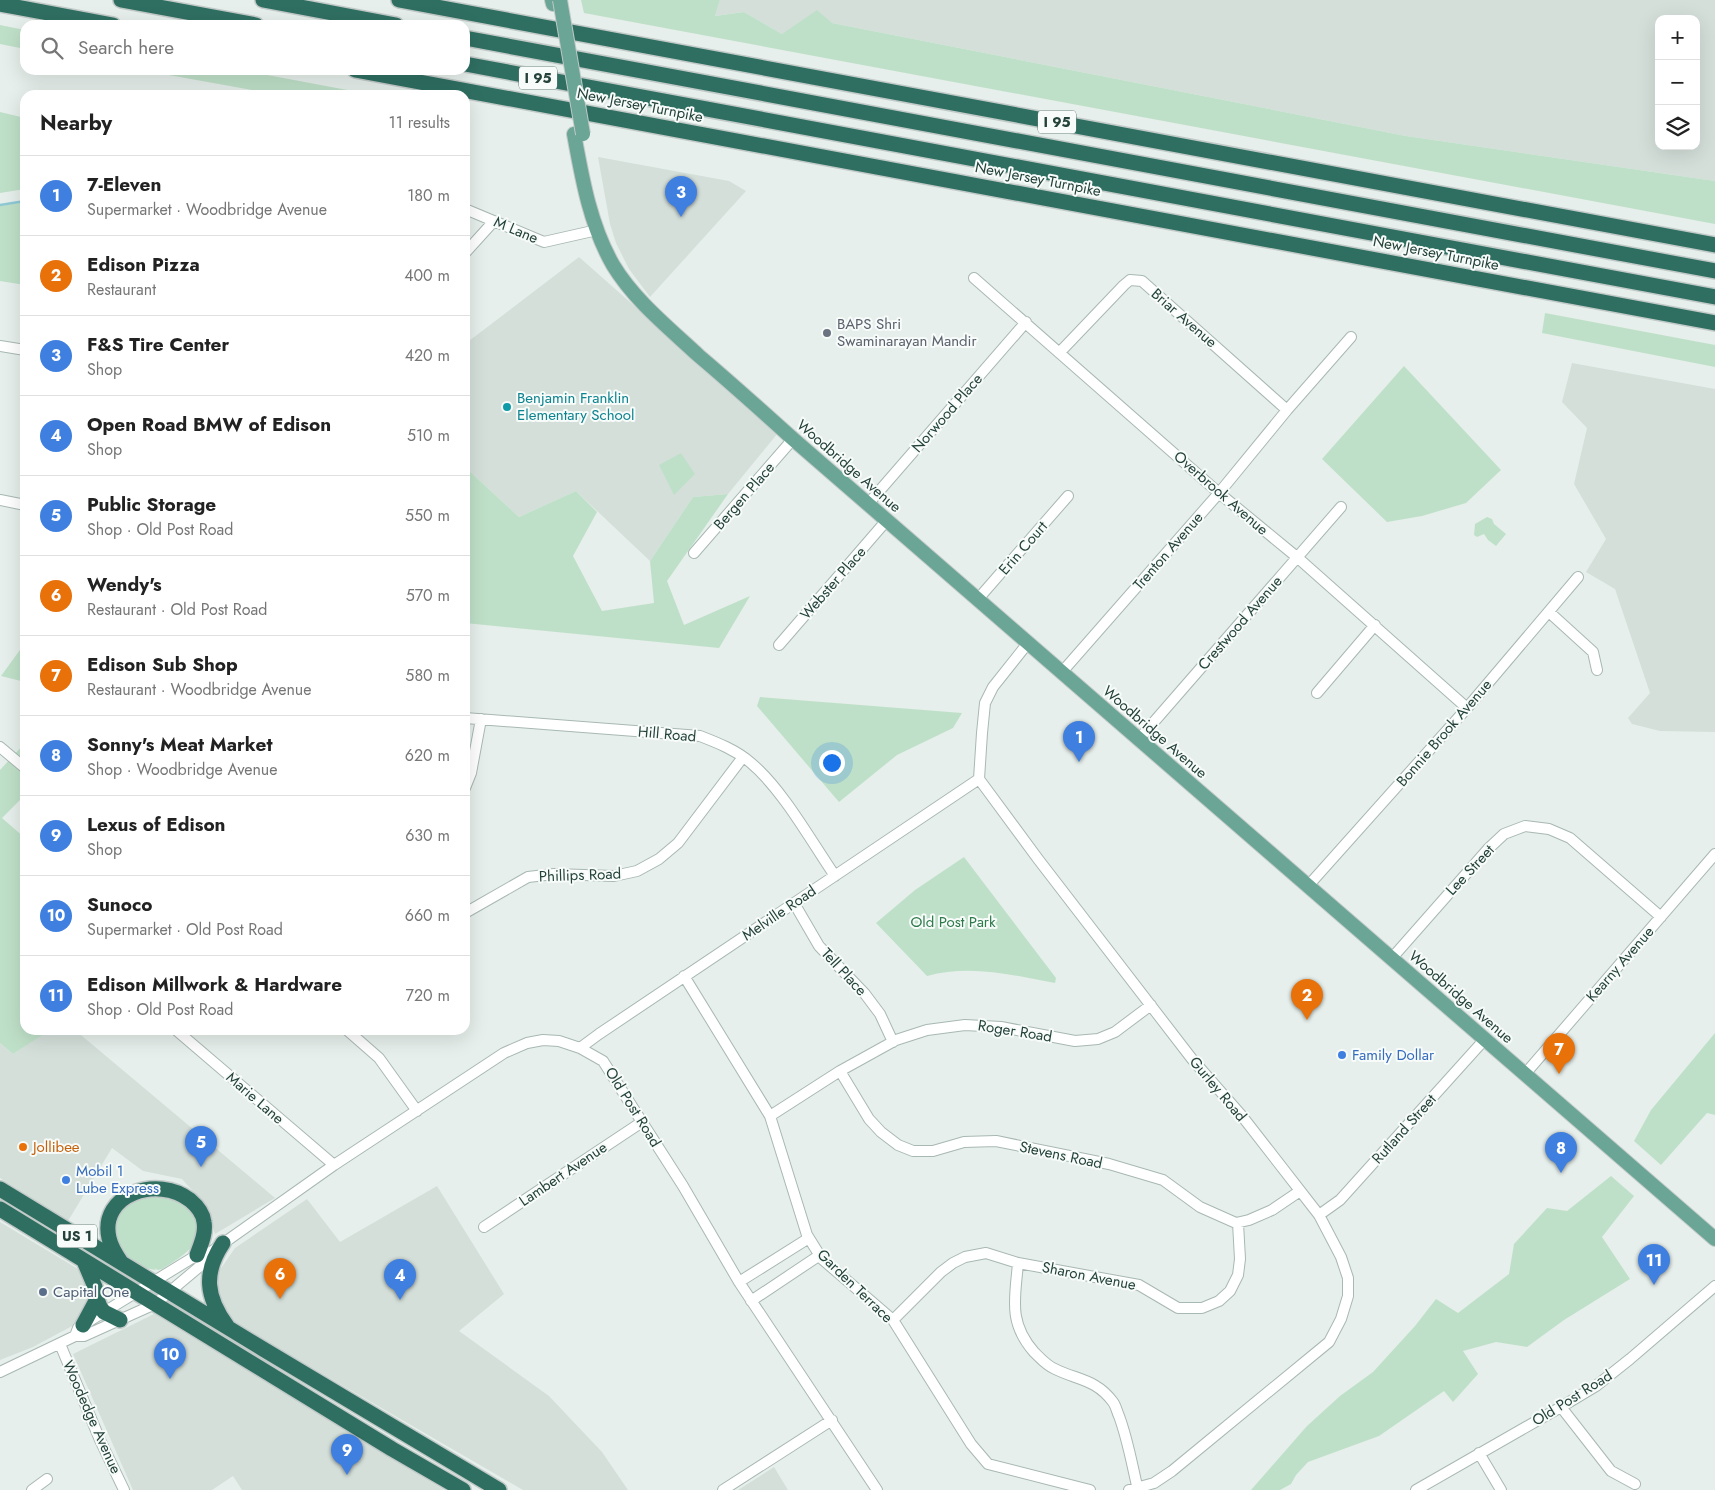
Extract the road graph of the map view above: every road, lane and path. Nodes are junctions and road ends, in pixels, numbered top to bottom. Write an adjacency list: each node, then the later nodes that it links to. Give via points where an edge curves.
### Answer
1 (121, 0): 7 (highway)
2 (263, 0): 8 (highway)
3 (399, 0): 17 (highway, I 95)
4 (555, 1): 16 (main road, Woodbridge Avenue, bridge)
5 (0, 4): 6 (highway)
6 (86, 20)
7 (229, 20)
8 (369, 20)
9 (470, 39): 19 (highway, I 95)
10 (470, 65): 21 (highway, New Jersey Turnpike / I 95)
11 (381, 75): 12 (highway, New Jersey Turnpike / I 95)
12 (461, 90)
13 (470, 92): 23 (highway, New Jersey Turnpike / I 95)
14 (470, 211): 15 (street, M Lane)
15 (494, 221): 16 (street, M Lane, via 544,242); 18 (street)
16 (597, 230): 29 (main road, Woodbridge Avenue, via 613,264 630,289 675,334)
17 (1715, 245)
18 (470, 247)
19 (1715, 271)
20 (974, 278): 22 (street, Overbrook Avenue)
21 (1715, 297)
22 (1026, 322): 27 (street, Overbrook Avenue); 34 (street, Norwood Place)
23 (1715, 323)
24 (1351, 338): 28 (street, Trenton Avenue)
25 (0, 346): 26 (street)
26 (20, 349)
27 (1060, 352): 28 (street, Briar Avenue, via 1124,285 1130,280 1142,281); 30 (street, Overbrook Avenue)
28 (1288, 410): 30 (street, Trenton Avenue)
29 (793, 439): 34 (main road, Woodbridge Avenue); 37 (street, Bergen Place)
30 (1219, 493): 38 (street, Overbrook Avenue); 46 (street, Trenton Avenue)
31 (1068, 496): 40 (street, Erin Court)
32 (0, 500): 33 (street)
33 (20, 504)
34 (868, 504): 36 (main road, Woodbridge Avenue)
35 (1341, 507): 38 (street, Crestwood Avenue)
36 (887, 520): 40 (main road, Woodbridge Avenue); 44 (street, Webster Place)
37 (694, 553)
38 (1298, 558): 42 (street, Overbrook Avenue); 51 (street, Crestwood Avenue)
39 (1578, 577): 41 (street, Bonnie Brook Avenue)
40 (978, 599): 43 (main road, Woodbridge Avenue)
41 (1549, 612): 45 (street, via 1592,652); 48 (street, Bonnie Brook Avenue)
42 (1375, 625): 47 (street); 48 (street, Overbrook Avenue)
43 (1028, 643): 46 (main road, Woodbridge Avenue); 56 (street, via 993,687 985,703)
44 (779, 645)
45 (1597, 670)
46 (1062, 672): 51 (main road, Woodbridge Avenue)
47 (1316, 693)
48 (1467, 708): 59 (street, Bonnie Brook Avenue)
49 (470, 718): 50 (street, Hill Road)
50 (480, 719): 53 (street, Hill Road, via 700,736); 55 (street)
51 (1138, 739): 59 (main road, Woodbridge Avenue)
52 (0, 747): 54 (street)
53 (743, 757): 58 (street, Hill Road, via 777,791); 61 (street, Phillips Road, via 678,843 652,863 637,871 614,876 554,874 528,878)
54 (20, 764)
55 (470, 778)
56 (979, 779): 58 (street, Melville Road); 65 (street, Gurley Road)
57 (1715, 854): 62 (street, Kearny Avenue)
58 (835, 876): 60 (street, Melville Road)
59 (1308, 886): 63 (main road, Woodbridge Avenue)
60 (794, 903): 64 (street, Melville Road); 69 (street, Tell Place, via 819,946 875,1007)
61 (470, 910)
62 (1661, 916): 63 (street, Lee Street, via 1570,838 1549,829 1525,826 1504,834 1488,849); 72 (street, Kearny Avenue)
63 (1392, 958): 68 (main road, Woodbridge Avenue)
64 (684, 976): 70 (street, Melville Road); 74 (street, Garden Terrace)
65 (1151, 1005): 69 (street, Roger Road, via 1115,1032 1098,1039 1075,1041 966,1024 927,1030); 78 (street, Gurley Road)
66 (182, 1035): 76 (street, Marie Lane)
67 (353, 1035): 73 (street, via 379,1058)
68 (1485, 1040): 72 (main road, Woodbridge Avenue); 80 (street, Rutland Street, via 1340,1200)
69 (893, 1042): 71 (street, Roger Road)
70 (580, 1048): 73 (street, Old Post Road, via 559,1041 526,1043); 75 (street, Old Post Road, via 603,1061)
71 (840, 1071): 74 (street, Roger Road); 81 (street, Stevens Road, via 880,1132 913,1151 933,1151 964,1142 996,1141 1108,1164 1163,1180 1200,1207)
72 (1525, 1074): 84 (main road, Woodbridge Avenue)
73 (417, 1111): 76 (street, Old Post Road)
74 (770, 1116): 83 (street, Garden Terrace)
75 (642, 1122): 82 (street, Lambert Avenue); 90 (street, Old Post Road)
76 (334, 1165): 85 (street, Old Post Road)
77 (0, 1189): 89 (highway, US 1)
78 (1300, 1191): 80 (street, Gurley Road); 81 (street, via 1272,1210)
79 (0, 1209): 87 (highway, US 1)
80 (1319, 1215): 109 (street, Gurley Road, via 1341,1256 1348,1278 1348,1296 1329,1342 1172,1471)
81 (1238, 1222): 88 (street, Sharon Avenue, via 1238,1275 1230,1291 1219,1301 1202,1308 1178,1308 1139,1284)
82 (484, 1227)
83 (808, 1238): 86 (street, Garden Terrace); 90 (street)
84 (1715, 1239)
85 (210, 1250): 89 (highway, via 201,1213 193,1202 180,1193 155,1188 124,1199 111,1217 109,1236); 91 (street, Old Post Road); 93 (street, Old Post Road, via 204,1262); 100 (highway, via 210,1288 214,1305)
86 (820, 1255): 95 (street); 99 (street, Garden Terrace)
87 (84, 1261): 94 (highway, US 1); 97 (highway)
88 (1018, 1263): 99 (street, Sharon Avenue, via 986,1253 965,1257 941,1272); 109 (street, via 1014,1302 1019,1330 1046,1364 1086,1379 1114,1403 1125,1432)
89 (122, 1264): 91 (highway, US 1)
90 (739, 1282): 95 (street, Old Post Road)
91 (153, 1283): 93 (highway, US 1); 94 (street, Old Post Road)
92 (1715, 1286): 104 (street, Old Post Road, via 1596,1386)
93 (169, 1292): 96 (street, Old Post Road); 100 (highway, US 1)
94 (137, 1293): 96 (highway, US 1); 97 (street, Old Post Road)
95 (751, 1301): 105 (street, Old Post Road)
96 (155, 1304): 98 (street, Old Post Road); 112 (highway, US 1)
97 (100, 1306): 98 (highway); 101 (highway)
98 (120, 1320): 101 (street, Old Post Road, via 84,1336)
99 (893, 1320): 116 (street, Garden Terrace, via 971,1444 988,1464)
100 (229, 1329): 113 (highway, US 1)
101 (79, 1331): 102 (street, Old Post Road)
102 (60, 1344): 103 (street, Old Post Road); 111 (street, Woodedge Avenue)
103 (0, 1372)
104 (1561, 1408): 106 (street, Old Post Road); 108 (street, via 1611,1471)
105 (832, 1420): 114 (street); 115 (street, Old Post Road)
106 (1479, 1453): 117 (street, Old Post Road); 118 (street)
107 (47, 1479): 110 (street)
108 (1634, 1484)
109 (1135, 1489)
110 (32, 1490)
111 (124, 1490)
112 (463, 1490)
113 (499, 1490)
114 (723, 1490)
115 (876, 1490)
116 (1090, 1490)
117 (1416, 1490)
118 (1501, 1490)

